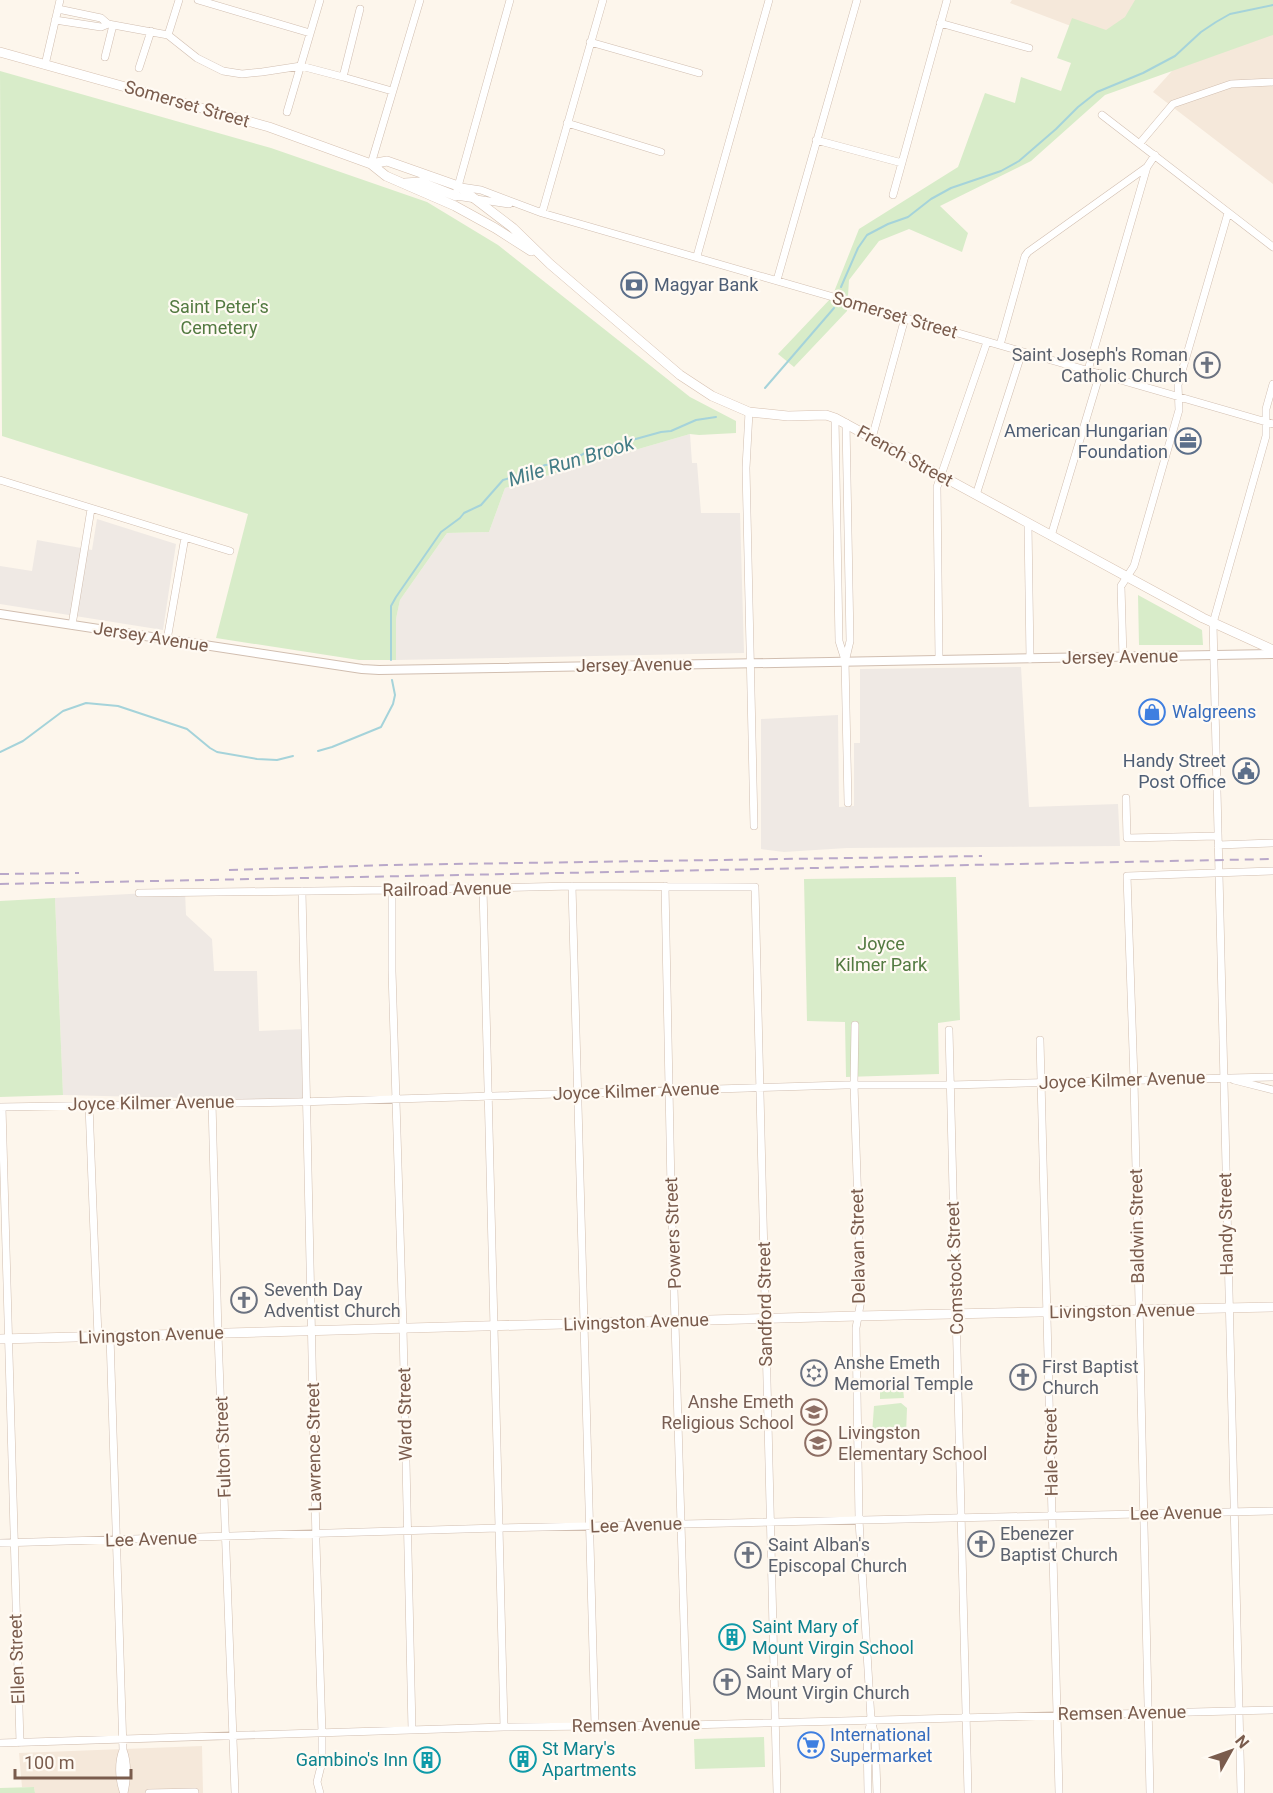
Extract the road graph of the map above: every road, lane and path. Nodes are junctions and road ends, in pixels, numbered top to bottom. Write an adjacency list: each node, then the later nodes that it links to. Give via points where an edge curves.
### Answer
1 (60, 0): 11 (street)
2 (179, 0): 20 (street)
3 (198, 0): 19 (street)
4 (320, 0): 19 (street)
5 (420, 0): 31 (street)
6 (510, 0): 43 (street)
7 (603, 0): 21 (street)
8 (769, 0): 49 (street)
9 (857, 0): 35 (street)
10 (947, 0): 16 (street)
11 (58, 9): 13 (street); 14 (street)
12 (360, 9): 29 (street)
13 (78, 13): 15 (street); 17 (street)
14 (55, 20): 15 (street); 25 (street)
15 (75, 23): 17 (street, via 100,27)
16 (940, 23): 22 (street); 39 (street)
17 (111, 24): 18 (street); 24 (street)
18 (151, 31): 20 (street); 27 (street)
19 (310, 33): 26 (street)
20 (168, 35): 26 (street, via 197,58 223,71 252,73)
21 (590, 42): 28 (street); 34 (street)
22 (1029, 48)
23 (0, 52): 25 (main road, Somerset Street)
24 (105, 57)
25 (45, 65): 40 (main road, Somerset Street, via 269,127)
26 (301, 66): 29 (street); 32 (street)
27 (139, 68)
28 (699, 73)
29 (343, 77): 31 (street)
30 (1273, 82): 36 (street, via 1231,84 1173,104)
31 (392, 91): 40 (street)
32 (287, 112)
33 (1102, 115): 36 (street)
34 (567, 123): 37 (street); 46 (street)
35 (816, 140): 39 (street); 51 (street)
36 (1140, 142): 38 (street)
37 (661, 152)
38 (1155, 155): 41 (street); 47 (street)
39 (902, 163): 42 (street)
40 (371, 165): 43 (main road, Somerset Street, via 403,183); 43 (main road, Somerset Street, via 387,161)
41 (1147, 166): 54 (street, via 1028,252); 56 (street)
42 (893, 195)
43 (456, 196): 44 (main road, French Street); 45 (street, Somerset Street, via 481,190); 50 (main road, French Street, via 495,228)
44 (476, 200): 45 (street, Somerset Street); 50 (main road, French Street, via 513,228)
45 (517, 205): 46 (street, Somerset Street)
46 (542, 213): 49 (street, Somerset Street)
47 (1228, 213): 48 (street); 59 (street, via 1178,385)
48 (1273, 247)
49 (697, 256): 51 (street, Somerset Street)
50 (550, 264): 60 (main road, French Street, via 684,378)
51 (777, 280): 52 (street, Somerset Street)
52 (905, 318): 53 (street, Somerset Street); 64 (street)
53 (987, 342): 54 (street, Somerset Street); 65 (street)
54 (1000, 345): 55 (street, Somerset Street)
55 (1022, 352): 56 (street, Somerset Street); 67 (street)
56 (1088, 370): 57 (street, Somerset Street)
57 (1100, 374): 59 (street, Somerset Street); 70 (street)
58 (1273, 384): 63 (street, Handy Street, via 1266,409)
59 (1179, 397): 63 (street, Somerset Street); 75 (street, via 1177,418 1134,566)
60 (749, 412): 61 (main road, French Street); 86 (street, via 746,468)
61 (835, 418): 62 (main road, French Street); 73 (street)
62 (846, 423): 64 (main road, French Street); 74 (street)
63 (1270, 423): 77 (street, Handy Street)
64 (872, 438): 65 (main road, French Street)
65 (941, 476): 67 (main road, French Street); 83 (street, via 937,487)
66 (0, 480): 68 (street)
67 (976, 495): 69 (main road, French Street)
68 (91, 509): 71 (street); 78 (street)
69 (1028, 524): 70 (main road, French Street); 84 (street)
70 (1051, 536): 75 (main road, French Street)
71 (185, 537): 72 (street); 79 (street)
72 (230, 551)
73 (837, 551): 74 (street); 85 (street, via 839,641)
74 (848, 551): 85 (street, via 850,641)
75 (1126, 577): 77 (main road, French Street); 82 (street, via 1121,586)
76 (0, 614): 78 (street, Jersey Avenue)
77 (1213, 623): 80 (main road, French Street); 81 (street, Handy Street)
78 (72, 625): 79 (street, Jersey Avenue)
79 (167, 640): 86 (street, Jersey Avenue, via 379,670)
80 (1273, 652): 81 (street, Jersey Avenue)
81 (1213, 655): 82 (street, Jersey Avenue); 90 (street, Handy Street)
82 (1123, 658): 84 (street, Jersey Avenue)
83 (939, 659): 84 (street, Jersey Avenue); 85 (street, Jersey Avenue)
84 (1030, 659)
85 (845, 660): 86 (street, Jersey Avenue); 88 (street)
86 (750, 663): 89 (street)
87 (1126, 798): 90 (street, via 1127,838)
88 (848, 803)
89 (754, 826)
90 (1218, 836): 92 (street, Handy Street)
91 (1273, 843): 92 (street)
92 (1218, 844): 94 (street, Handy Street)
93 (1273, 871): 94 (street)
94 (1218, 872): 106 (street, Handy Street); 107 (street, Baldwin Street, via 1127,876)
95 (572, 886): 96 (street, Railroad Avenue); 98 (street, Railroad Avenue); 114 (street)
96 (665, 886): 97 (street, Railroad Avenue); 112 (street, Powers Street)
97 (755, 887): 111 (street, Sandford Street)
98 (483, 888): 99 (street, Railroad Avenue); 115 (street)
99 (392, 890): 100 (street, Railroad Avenue); 116 (street, Ward Street)
100 (302, 891): 101 (street, Railroad Avenue); 117 (street, Lawrence Street)
101 (139, 893)
102 (855, 1025): 109 (street, Delavan Street)
103 (949, 1030): 110 (street, Comstock Street)
104 (1040, 1040): 108 (street, Hale Street)
105 (1273, 1077): 106 (street, Joyce Kilmer Avenue)
106 (1223, 1078): 107 (street, Joyce Kilmer Avenue); 113 (street); 122 (street, Handy Street)
107 (1134, 1080): 108 (street, Joyce Kilmer Avenue); 123 (street, Baldwin Street)
108 (1041, 1083): 110 (street, Joyce Kilmer Avenue); 124 (street, Hale Street)
109 (854, 1084): 110 (street, Joyce Kilmer Avenue); 111 (street, Joyce Kilmer Avenue); 126 (street, Delavan Street, via 861,1300)
110 (950, 1085): 125 (street, Comstock Street)
111 (760, 1087): 112 (street, Joyce Kilmer Avenue); 127 (street, Sandford Street)
112 (670, 1090): 114 (street, Joyce Kilmer Avenue); 128 (street, Powers Street)
113 (1273, 1090)
114 (578, 1093): 115 (street, Joyce Kilmer Avenue); 129 (street)
115 (488, 1095): 116 (street, Joyce Kilmer Avenue); 130 (street)
116 (397, 1098): 117 (street, Joyce Kilmer Avenue); 131 (street, Ward Street)
117 (307, 1101): 118 (street, Joyce Kilmer Avenue); 132 (street, Lawrence Street)
118 (212, 1102): 119 (street, Joyce Kilmer Avenue); 133 (street, Fulton Street)
119 (89, 1105): 120 (street, Joyce Kilmer Avenue); 135 (street)
120 (1, 1107): 136 (street, Ellen Street)
121 (1273, 1307): 122 (main road, Livingston Avenue)
122 (1229, 1309): 123 (main road, Livingston Avenue); 138 (street, Handy Street)
123 (1138, 1310): 124 (main road, Livingston Avenue); 139 (street, Baldwin Street)
124 (1047, 1312): 125 (main road, Livingston Avenue); 140 (street, Hale Street)
125 (957, 1314): 126 (main road, Livingston Avenue); 141 (street, Comstock Street)
126 (858, 1316): 127 (main road, Livingston Avenue); 142 (street, Delavan Street)
127 (766, 1318): 128 (main road, Livingston Avenue); 143 (street, Sandford Street)
128 (675, 1321): 129 (main road, Livingston Avenue); 144 (street, Powers Street)
129 (585, 1323): 130 (main road, Livingston Avenue); 145 (street)
130 (493, 1326): 131 (main road, Livingston Avenue); 146 (street)
131 (404, 1328): 132 (main road, Livingston Avenue); 147 (street, Ward Street)
132 (312, 1331): 133 (main road, Livingston Avenue); 148 (street, Lawrence Street)
133 (218, 1334): 134 (main road, Livingston Avenue); 149 (street, Fulton Street)
134 (110, 1336): 135 (main road, Livingston Avenue); 150 (street)
135 (98, 1337): 136 (main road, Livingston Avenue)
136 (4, 1339): 151 (street, Ellen Street)
137 (1273, 1511): 138 (street, Lee Avenue)
138 (1234, 1512): 139 (street, Lee Avenue); 154 (street, Handy Street)
139 (1143, 1513): 140 (street, Lee Avenue); 155 (street, Baldwin Street)
140 (1052, 1516): 141 (street, Lee Avenue); 156 (street, Hale Street)
141 (961, 1517): 142 (street, Lee Avenue); 157 (street, Comstock Street)
142 (860, 1520): 143 (street, Lee Avenue); 158 (street, Delavan Street)
143 (771, 1522): 144 (street, Lee Avenue); 159 (street, Sandford Street)
144 (681, 1523): 145 (street, Lee Avenue); 161 (street, Powers Street)
145 (590, 1527): 146 (street, Lee Avenue); 160 (street)
146 (498, 1528): 147 (street, Lee Avenue); 162 (street)
147 (408, 1531): 148 (street, Lee Avenue); 163 (street, Ward Street)
148 (316, 1533): 149 (street, Lee Avenue); 164 (street, Lawrence Street)
149 (226, 1537): 150 (street, Lee Avenue); 165 (street, Fulton Street)
150 (116, 1540): 151 (street, Lee Avenue); 166 (street)
151 (14, 1542): 152 (street, Lee Avenue); 168 (street, Ellen Street)
152 (0, 1543)
153 (1273, 1710): 154 (street, Remsen Avenue)
154 (1239, 1711): 155 (street, Remsen Avenue); 180 (street, Handy Street)
155 (1148, 1713): 156 (street, Remsen Avenue); 179 (street, Baldwin Street)
156 (1056, 1714): 157 (street, Remsen Avenue); 178 (street, Hale Street)
157 (966, 1717): 158 (street, Remsen Avenue); 177 (street, Comstock Street)
158 (872, 1719): 159 (street, Remsen Avenue); 175 (street, Delavan Street, via 867,1736); 176 (street, Delavan Street)
159 (777, 1722): 161 (street, Remsen Avenue); 174 (street, Sandford Street)
160 (595, 1725): 161 (street, Remsen Avenue); 162 (street, Remsen Avenue)
161 (687, 1725)
162 (504, 1727): 163 (street, Remsen Avenue)
163 (412, 1730): 164 (street, Remsen Avenue)
164 (322, 1733): 165 (street, Remsen Avenue); 173 (street, Lawrence Street)
165 (231, 1736): 166 (street, Remsen Avenue); 172 (street, Fulton Street)
166 (122, 1740): 168 (street, Remsen Avenue); 170 (street)
167 (0, 1743): 168 (street, Remsen Avenue)
168 (20, 1743)
169 (195, 1792): 171 (street)
170 (124, 1793)
171 (149, 1793)
172 (235, 1793)
173 (320, 1793)
174 (777, 1793)
175 (868, 1793)
176 (877, 1793)
177 (968, 1793)
178 (1059, 1793)
179 (1150, 1793)
180 (1241, 1793)

